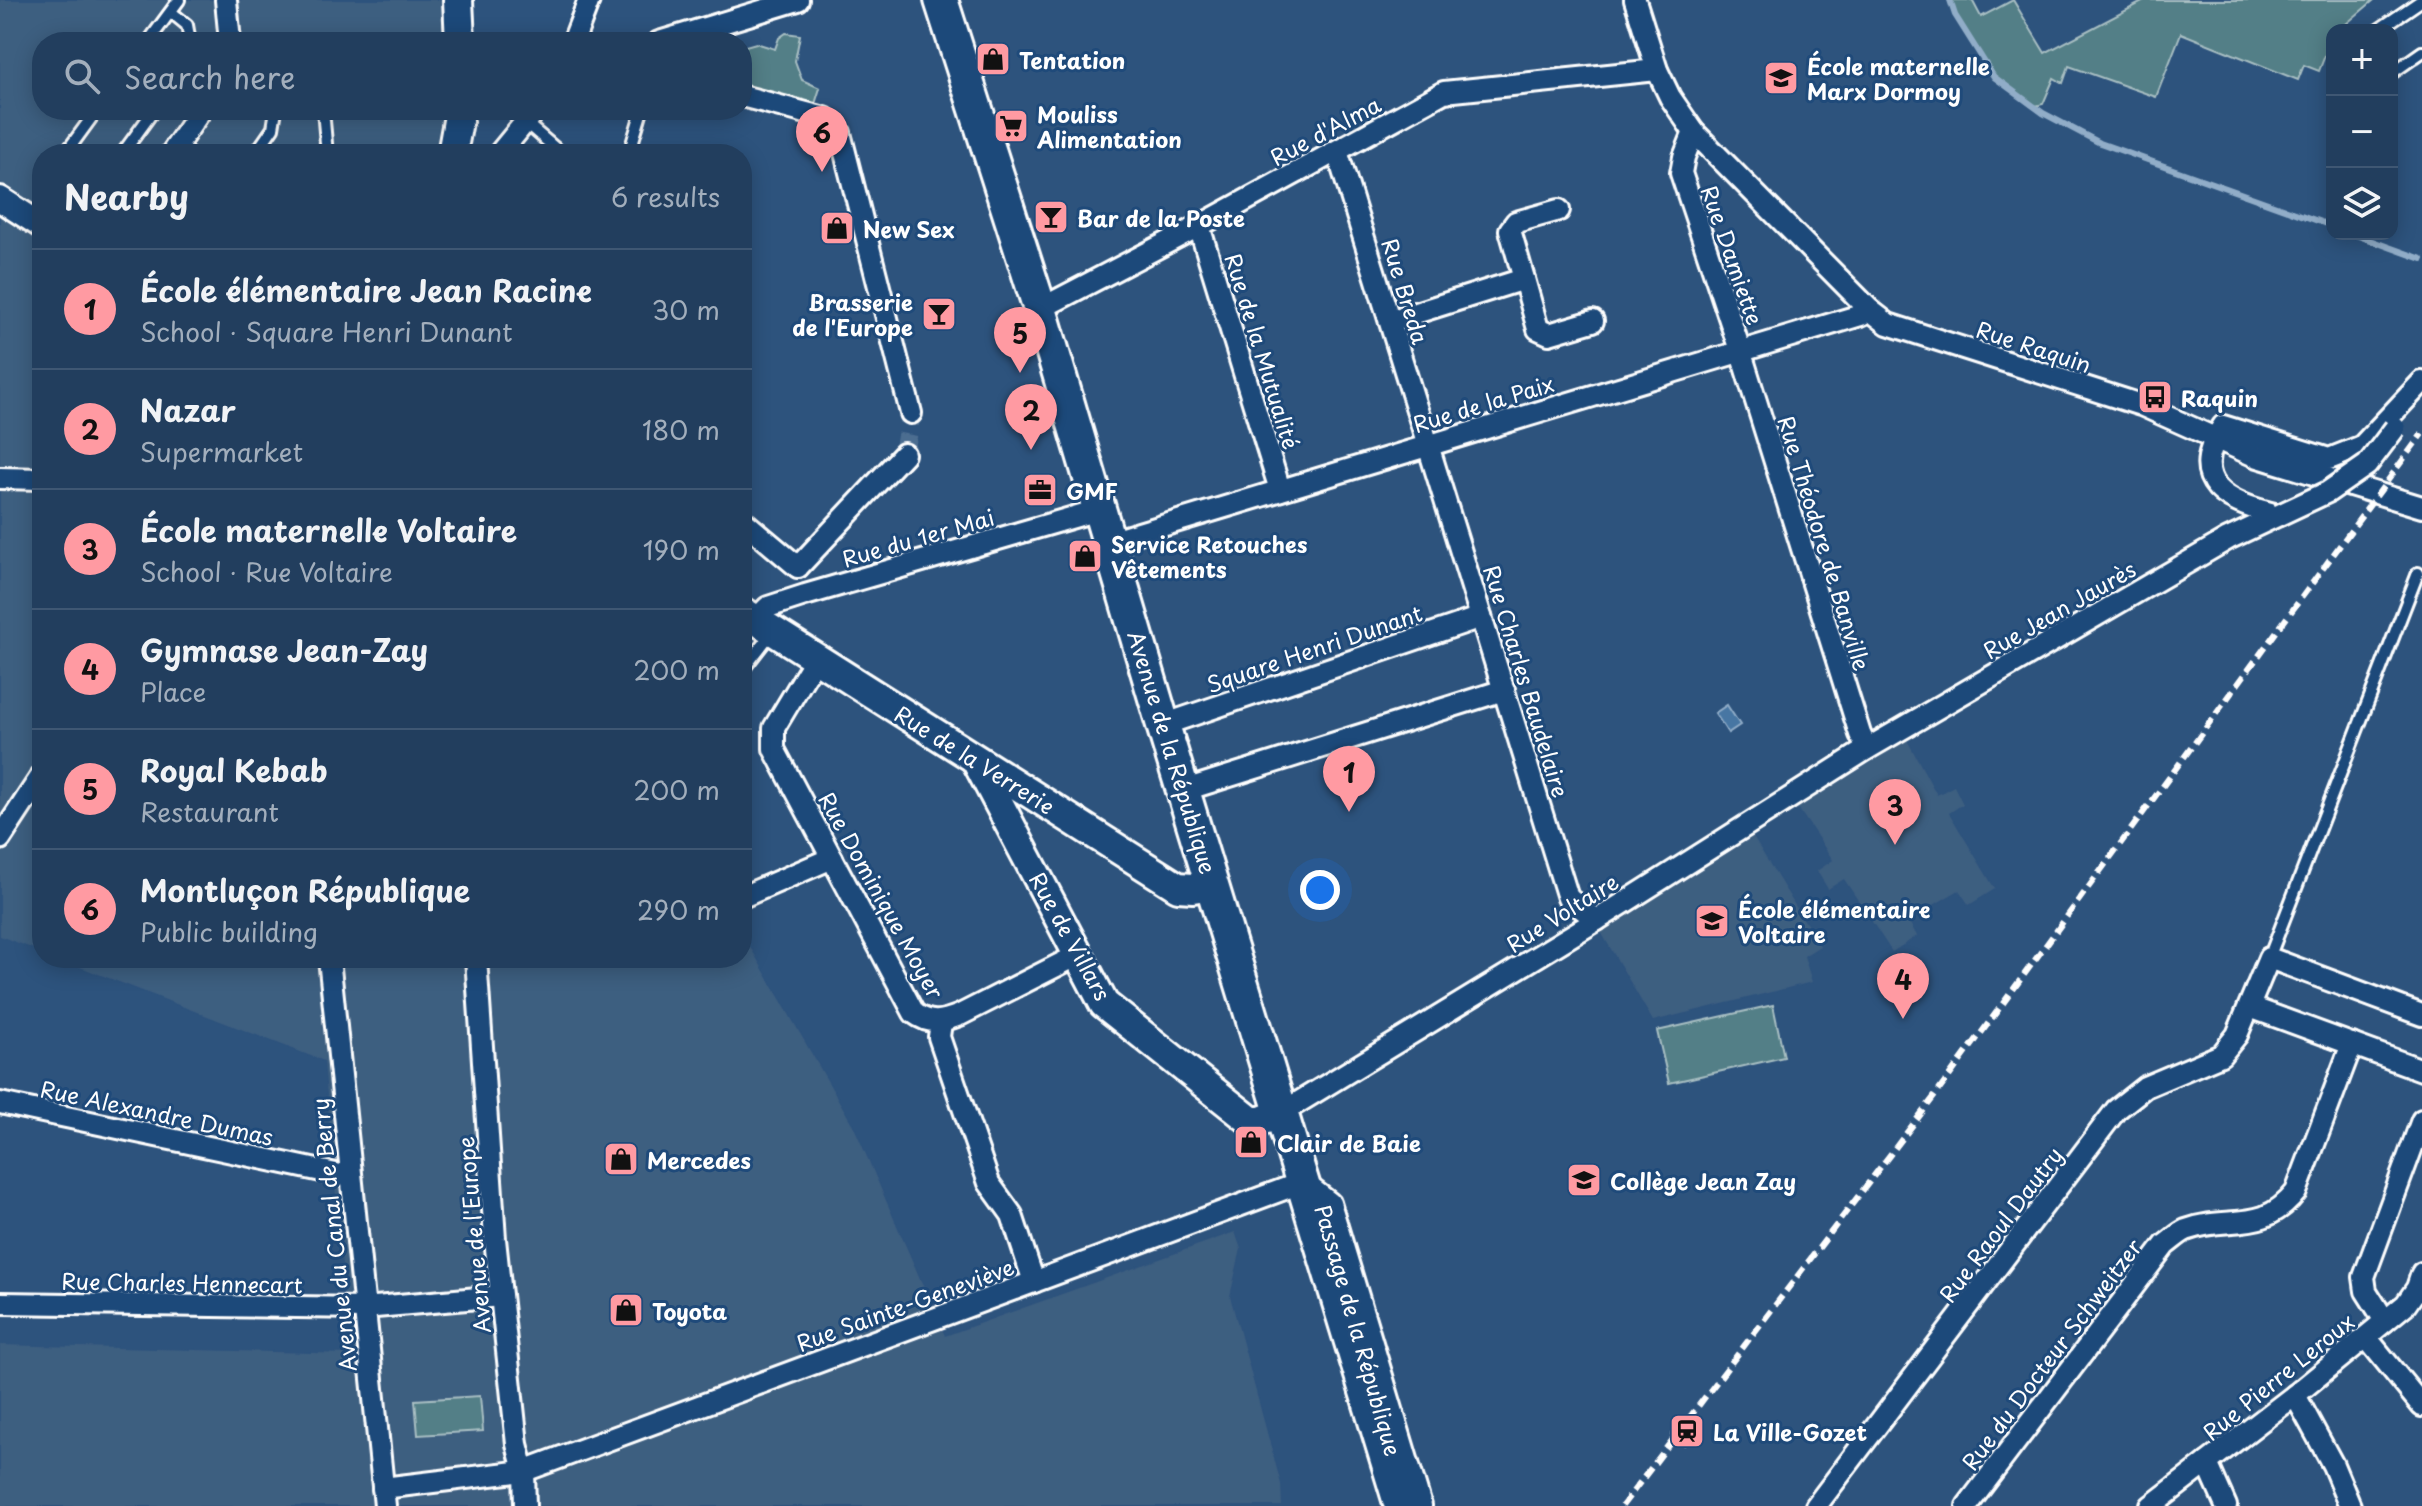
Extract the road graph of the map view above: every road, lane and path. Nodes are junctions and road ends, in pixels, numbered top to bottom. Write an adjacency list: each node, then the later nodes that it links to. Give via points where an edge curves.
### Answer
1 (179, 0): 9 (lane)
2 (226, 0): 13 (street)
3 (458, 0): 14 (main road)
4 (589, 0): 15 (street)
5 (798, 0): 16 (street)
6 (941, 0): 46 (main road, Avenue de la République)
7 (1635, 0): 19 (street)
8 (2422, 0): 10 (lane)
9 (171, 12): 11 (lane); 12 (lane)
10 (2387, 24)
11 (156, 32)
12 (188, 32)
13 (229, 32)
14 (460, 32)
15 (577, 32)
16 (696, 32)
17 (2422, 52): 18 (lane)
18 (2398, 69)
19 (1657, 70): 30 (street); 40 (street, Rue d'Alma, via 1444,92)
20 (752, 99): 52 (street, via 825,118 840,133)
21 (90, 120): 31 (lane)
22 (143, 120): 32 (lane)
23 (196, 120): 33 (street)
24 (274, 120): 34 (lane)
25 (324, 120): 35 (lane)
26 (458, 120): 36 (main road)
27 (527, 120): 37 (street)
28 (533, 120): 38 (lane)
29 (639, 120): 39 (lane)
30 (1694, 132): 47 (street, Rue Raquin); 50 (street, Rue Damiette, via 1681,173)
31 (72, 144)
32 (128, 144)
33 (184, 144)
34 (262, 144)
35 (326, 144)
36 (454, 144)
37 (507, 144)
38 (552, 144)
39 (632, 144)
40 (1337, 151): 44 (street, Rue d'Alma); 48 (street, Rue Breda)
41 (0, 199): 43 (street)
42 (1559, 210): 45 (street, via 1516,222 1510,230)
43 (32, 220)
44 (1199, 226): 46 (street, Rue d'Alma); 58 (street, Rue de la Mutualité)
45 (1524, 279): 48 (street); 49 (street, via 1538,329 1549,334)
46 (1040, 309): 60 (main road, Avenue de la République)
47 (1870, 310): 50 (street, Rue de la Paix); 53 (street, Rue Raquin, via 1888,324 2141,405)
48 (1390, 321): 54 (street, Rue Breda)
49 (1593, 321)
50 (1740, 350): 54 (street, Rue de la Paix); 72 (street, Rue Théodore de Banville)
51 (2422, 382): 53 (street, Rue Jean Jaurès, via 2362,446 2329,459 2223,426); 61 (street, Rue Jean Jaurès, bridge, via 2367,465 2328,492)
52 (911, 413)
53 (2215, 438): 59 (street, Rue Raquin, via 2255,456); 61 (street, via 2207,466 2224,496)
54 (1428, 445): 58 (street, Rue de la Paix); 67 (street, Rue Charles Baudelaire)
55 (904, 454): 64 (street)
56 (0, 478): 57 (street)
57 (32, 479)
58 (1280, 490): 63 (street, Rue de la Paix)
59 (2422, 507)
60 (1098, 510): 63 (main road, Avenue de la République); 66 (street, Rue du 1er Mai)
61 (2279, 515): 72 (street, Rue Jean Jaurès, via 2228,539)
62 (752, 528): 64 (street)
63 (1109, 542): 71 (main road, Avenue de la République)
64 (798, 567): 66 (street)
65 (2418, 573): 82 (lane)
66 (805, 595): 68 (street, Rue du 1er Mai, via 768,607)
67 (1481, 617): 70 (street, Rue Charles Baudelaire); 71 (street, Square Henri Dunant)
68 (757, 620): 69 (main road, Rue de la Verrerie)
69 (816, 658): 73 (main road, Rue de la Verrerie); 77 (street, Rue Dominique Moyer, via 774,728 774,749)
70 (1504, 690): 75 (street); 80 (street, Rue Charles Baudelaire, via 1568,898)
71 (1163, 725): 75 (main road, Avenue de la République)
72 (1867, 749): 80 (street, Rue Voltaire)
73 (977, 762): 78 (main road, Rue de la Verrerie, via 1178,887); 81 (main road, Rue de Villars)
74 (32, 790): 76 (street)
75 (1185, 790): 78 (main road, Avenue de la République)
76 (0, 839)
77 (832, 858): 79 (street); 87 (street, Rue Dominique Moyer, via 914,1013)
78 (1213, 885): 91 (main road, Avenue de la République)
79 (752, 893)
80 (1597, 920): 91 (street, Rue Voltaire)
81 (1078, 955): 87 (street); 91 (main road, Rue de Villars, via 1104,1004 1251,1121)
82 (2269, 958): 85 (street, Rue Raoul Dautry); 86 (street)
83 (330, 968): 93 (street, Avenue du Canal de Berry)
84 (477, 968): 97 (street, Avenue de l'Europe)
85 (2250, 1007): 88 (street); 113 (street, Rue Raoul Dautry, via 2221,1055 2145,1087 2116,1110)
86 (2422, 1015)
87 (941, 1022): 96 (street, Rue Dominique Moyer, via 939,1037 989,1183 1012,1215)
88 (2352, 1044): 89 (street); 114 (street, Rue du Docteur Schweitzer, via 2296,1192 2283,1209 2266,1218 2185,1230 2165,1245)
89 (2422, 1070)
90 (0, 1103): 93 (street, Rue Alexandre Dumas)
91 (1281, 1113): 94 (main road, Avenue de la République)
92 (2422, 1120): 100 (street, via 2364,1277 2366,1291)
93 (350, 1177): 99 (street, Avenue du Canal de Berry)
94 (1303, 1182): 96 (street, Rue Sainte-Geneviève); 110 (street, Passage de la République, via 1295,1204); 111 (main road, Avenue de la République); 112 (street, Passage de la République, via 1330,1203)
95 (2422, 1273): 100 (street, Rue Pierre Leroux, via 2406,1304)
96 (1034, 1282): 107 (street, Rue Sainte-Geneviève)
97 (501, 1296): 99 (street, Rue Charles Hennecart); 107 (street, Avenue de l'Europe)
98 (0, 1303): 99 (street, Rue Charles Hennecart)
99 (364, 1308): 108 (street, Avenue du Canal de Berry)
100 (2385, 1321): 101 (street, Rue Pierre Leroux)
101 (2366, 1337): 102 (street, Rue Pierre Leroux); 103 (street)
102 (2295, 1395): 106 (street, Rue Pierre Leroux); 117 (street)
103 (2422, 1406)
104 (1671, 1434): 105 (path)
105 (1688, 1446)
106 (2207, 1463): 115 (street, Rue Pierre Leroux); 116 (street)
107 (524, 1471): 108 (street, Rue Sainte-Geneviève); 109 (street, Avenue de l'Europe)
108 (384, 1497)
109 (525, 1506)
110 (1385, 1506)
111 (1401, 1506)
112 (1421, 1506)
113 (1816, 1506)
114 (1967, 1506)
115 (2151, 1506)
116 (2226, 1506)
117 (2350, 1506)

